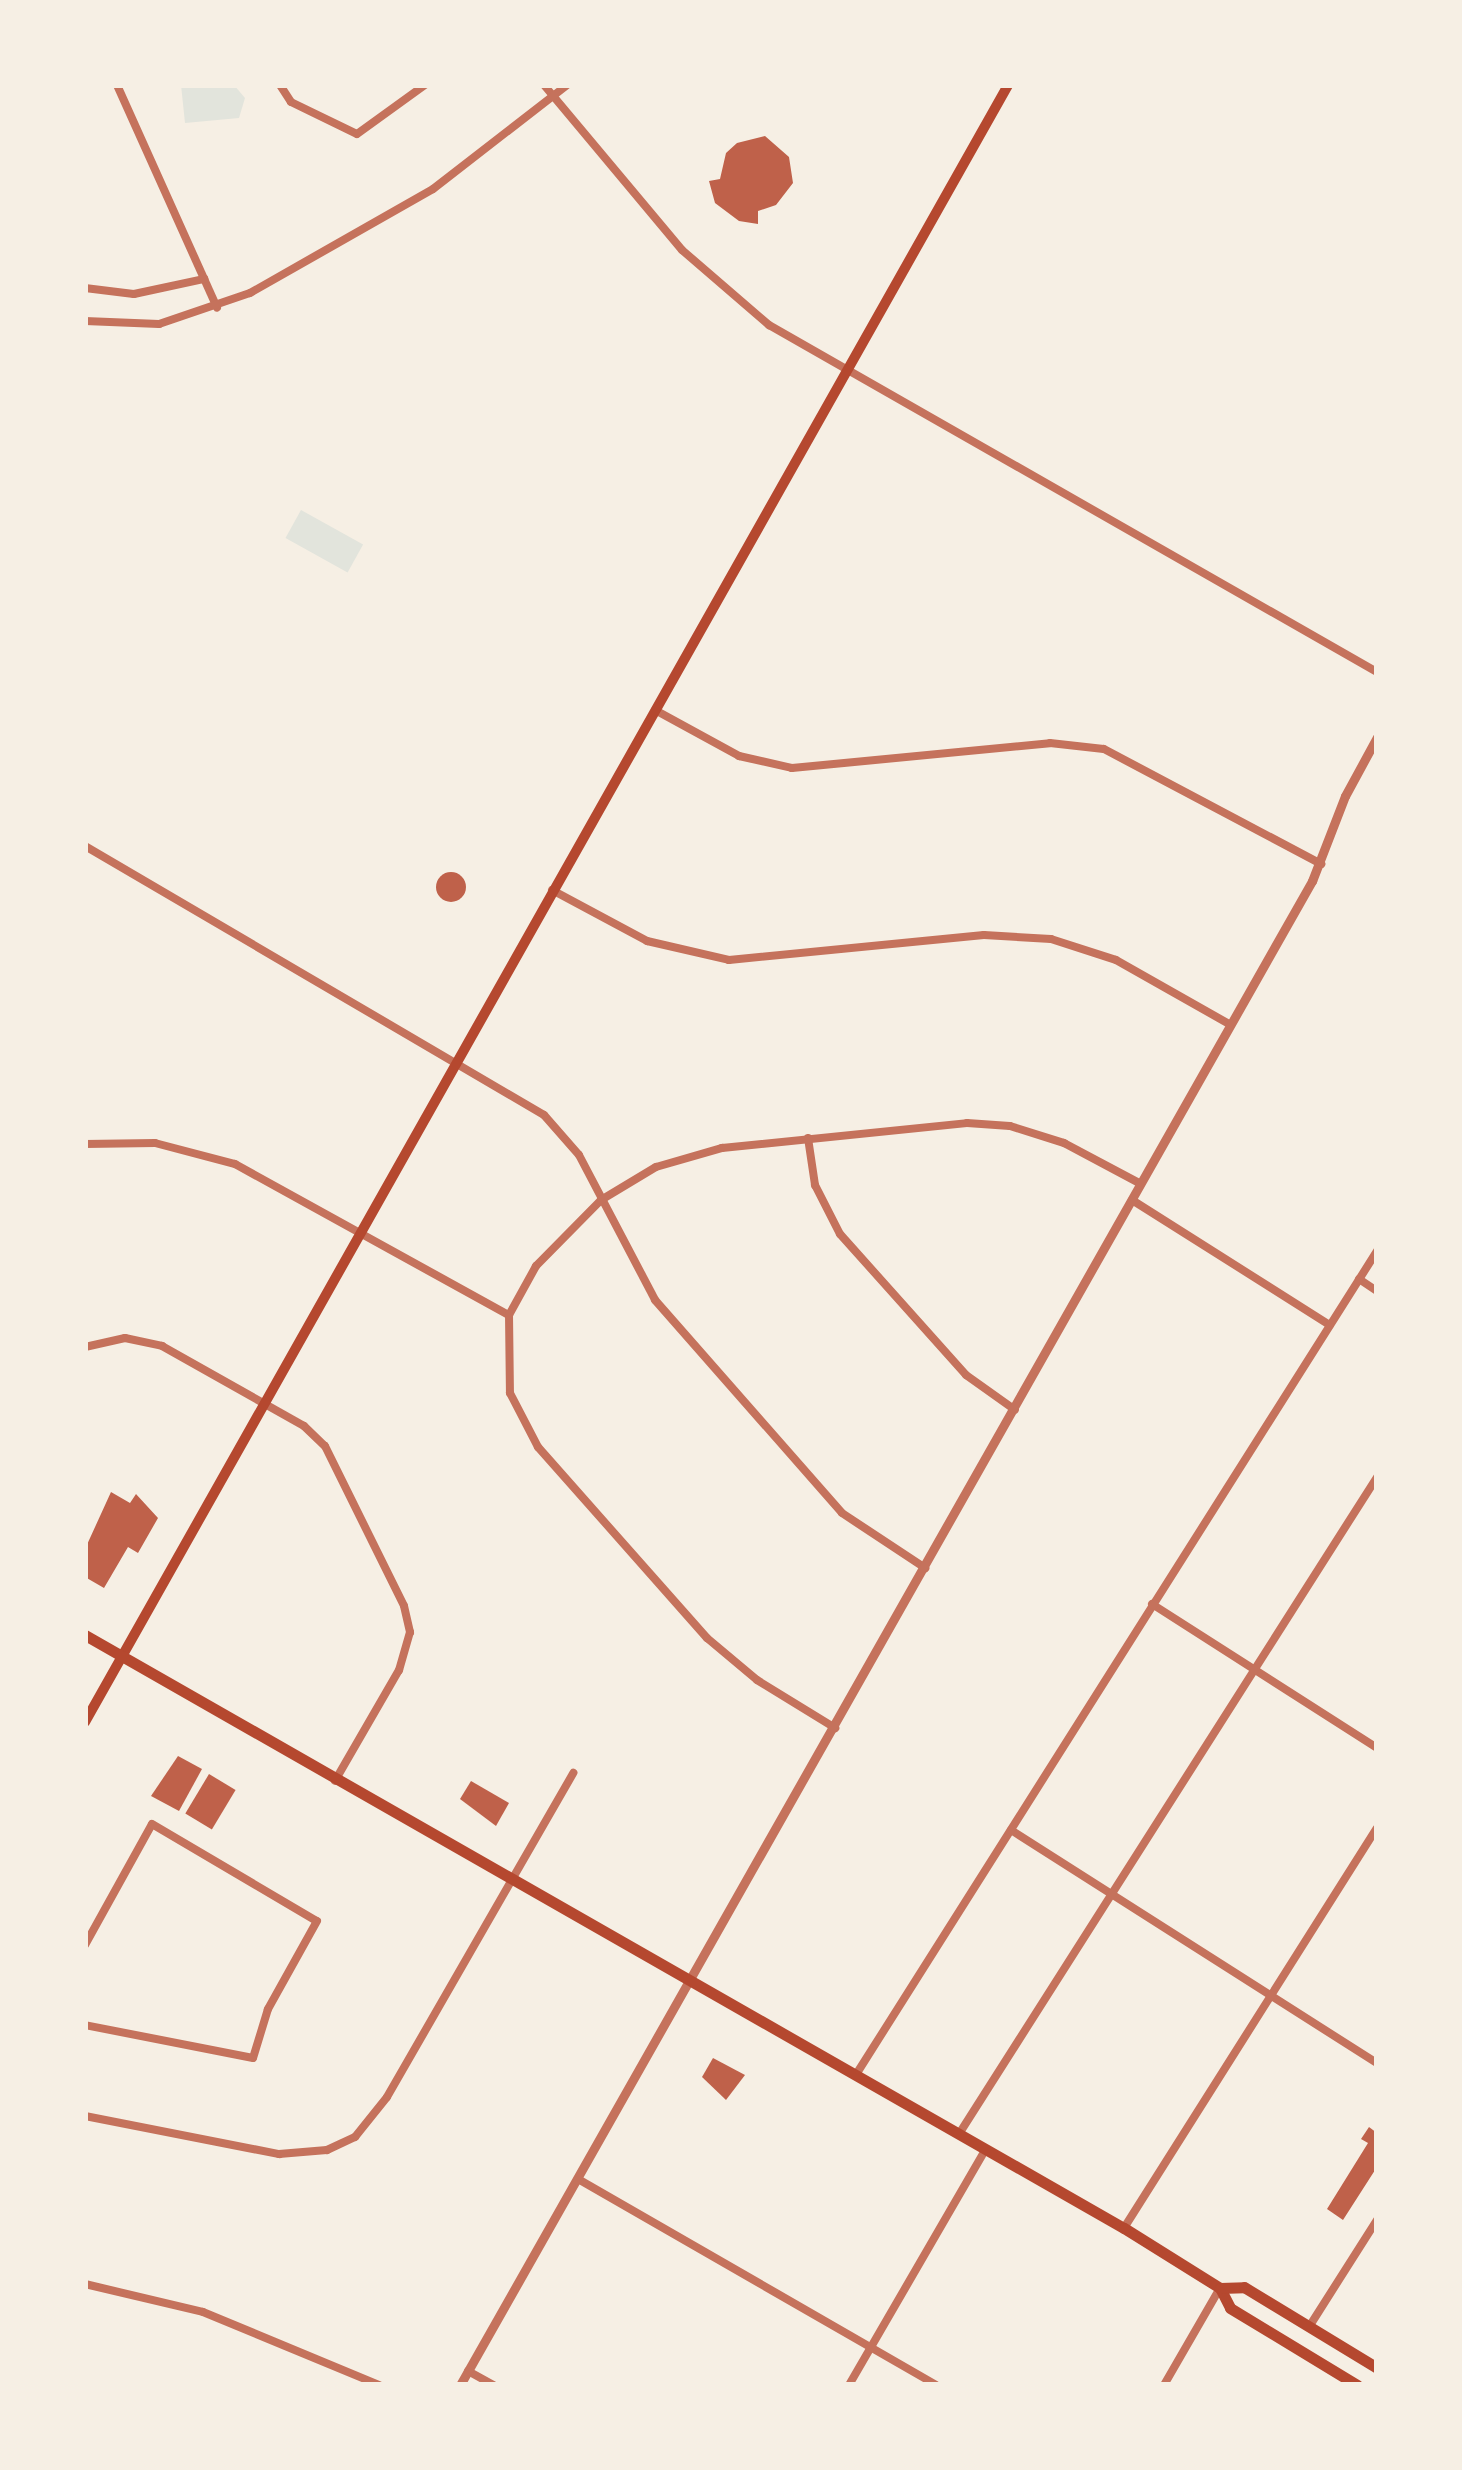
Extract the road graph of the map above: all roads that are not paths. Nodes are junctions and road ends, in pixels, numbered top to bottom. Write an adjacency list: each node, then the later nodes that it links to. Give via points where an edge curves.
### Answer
1 (117, 85): 8 (street)
2 (280, 85): 3 (street, via 291,102 357,134)
3 (425, 85)
4 (544, 85): 7 (street)
5 (567, 85): 7 (street)
6 (1008, 85): 12 (main road)
7 (553, 96): 10 (street, via 419,198); 12 (street, via 702,271 769,325)
8 (204, 279): 9 (street, via 134,294); 10 (street)
9 (85, 288)
10 (216, 308): 11 (street, via 159,324)
11 (85, 321)
12 (846, 371): 13 (street); 14 (main road)
13 (1377, 672)
14 (654, 710): 17 (street, via 739,756 792,768 1050,743 1104,748); 18 (main road)
15 (1377, 737): 17 (street, via 1345,796)
16 (85, 846): 20 (street)
17 (1322, 864): 19 (street)
18 (552, 890): 19 (street, via 664,948 729,960 984,935 1051,938 1116,960); 20 (main road)
19 (1232, 1025): 23 (street)
20 (456, 1062): 24 (street, via 557,1126); 26 (main road)
21 (808, 1138): 23 (street, via 967,1123 1010,1126 1064,1143); 24 (street, via 678,1158); 34 (street, via 815,1185 840,1234 966,1375)
22 (85, 1144): 26 (street, via 154,1144 215,1157)
23 (1141, 1184): 25 (street)
24 (600, 1200): 30 (street, via 536,1266); 36 (street, via 655,1300 828,1498 874,1540)
25 (1132, 1200): 31 (street); 34 (street)
26 (361, 1231): 30 (street); 33 (main road)
27 (1377, 1251): 28 (street)
28 (1359, 1279): 29 (street); 31 (street)
29 (1377, 1290)
30 (509, 1314): 42 (street, via 510,1392 538,1446 707,1638 766,1687)
31 (1330, 1325): 37 (street)
32 (85, 1346): 33 (street, via 125,1338 162,1346)
33 (266, 1403): 39 (main road); 45 (street, via 325,1446 409,1617 399,1670)
34 (1015, 1410): 36 (street)
35 (1377, 1477): 40 (street)
36 (924, 1568): 42 (street)
37 (1152, 1604): 40 (street); 47 (street)
38 (85, 1635): 39 (main road)
39 (122, 1657): 41 (main road); 45 (main road)
40 (1255, 1670): 43 (street); 49 (street)
41 (85, 1722)
42 (835, 1728): 51 (street)
43 (1377, 1748)
44 (573, 1773): 48 (street)
45 (335, 1781): 48 (main road)
46 (1377, 1828): 52 (street)
47 (1010, 1830): 49 (street); 55 (street)
48 (512, 1881): 51 (main road); 56 (street, via 376,2114 342,2144 279,2154)
49 (1114, 1896): 52 (street); 57 (street)
50 (85, 1945): 53 (street, via 152,1824 318,1921 268,2009 253,2058)
51 (690, 1982): 55 (main road); 59 (street)
52 (1270, 1996): 54 (street); 61 (street)
53 (85, 2025)
54 (1377, 2063)
55 (857, 2074): 57 (main road)
56 (85, 2116)
57 (960, 2134): 58 (main road)
58 (986, 2150): 61 (main road); 65 (street)
59 (578, 2179): 65 (street); 67 (street)
60 (1377, 2220): 64 (street)
61 (1124, 2228): 63 (main road)
62 (85, 2284): 68 (street, via 203,2312)
63 (1220, 2288): 64 (main road, via 1244,2287); 73 (street); 74 (main road, via 1230,2308)
64 (1310, 2327): 66 (main road)
65 (870, 2348): 71 (street); 72 (street)
66 (1377, 2368)
67 (468, 2370): 69 (street); 70 (street)
68 (379, 2385)
69 (460, 2385)
70 (493, 2385)
71 (849, 2385)
72 (936, 2385)
73 (1164, 2385)
74 (1357, 2385)

